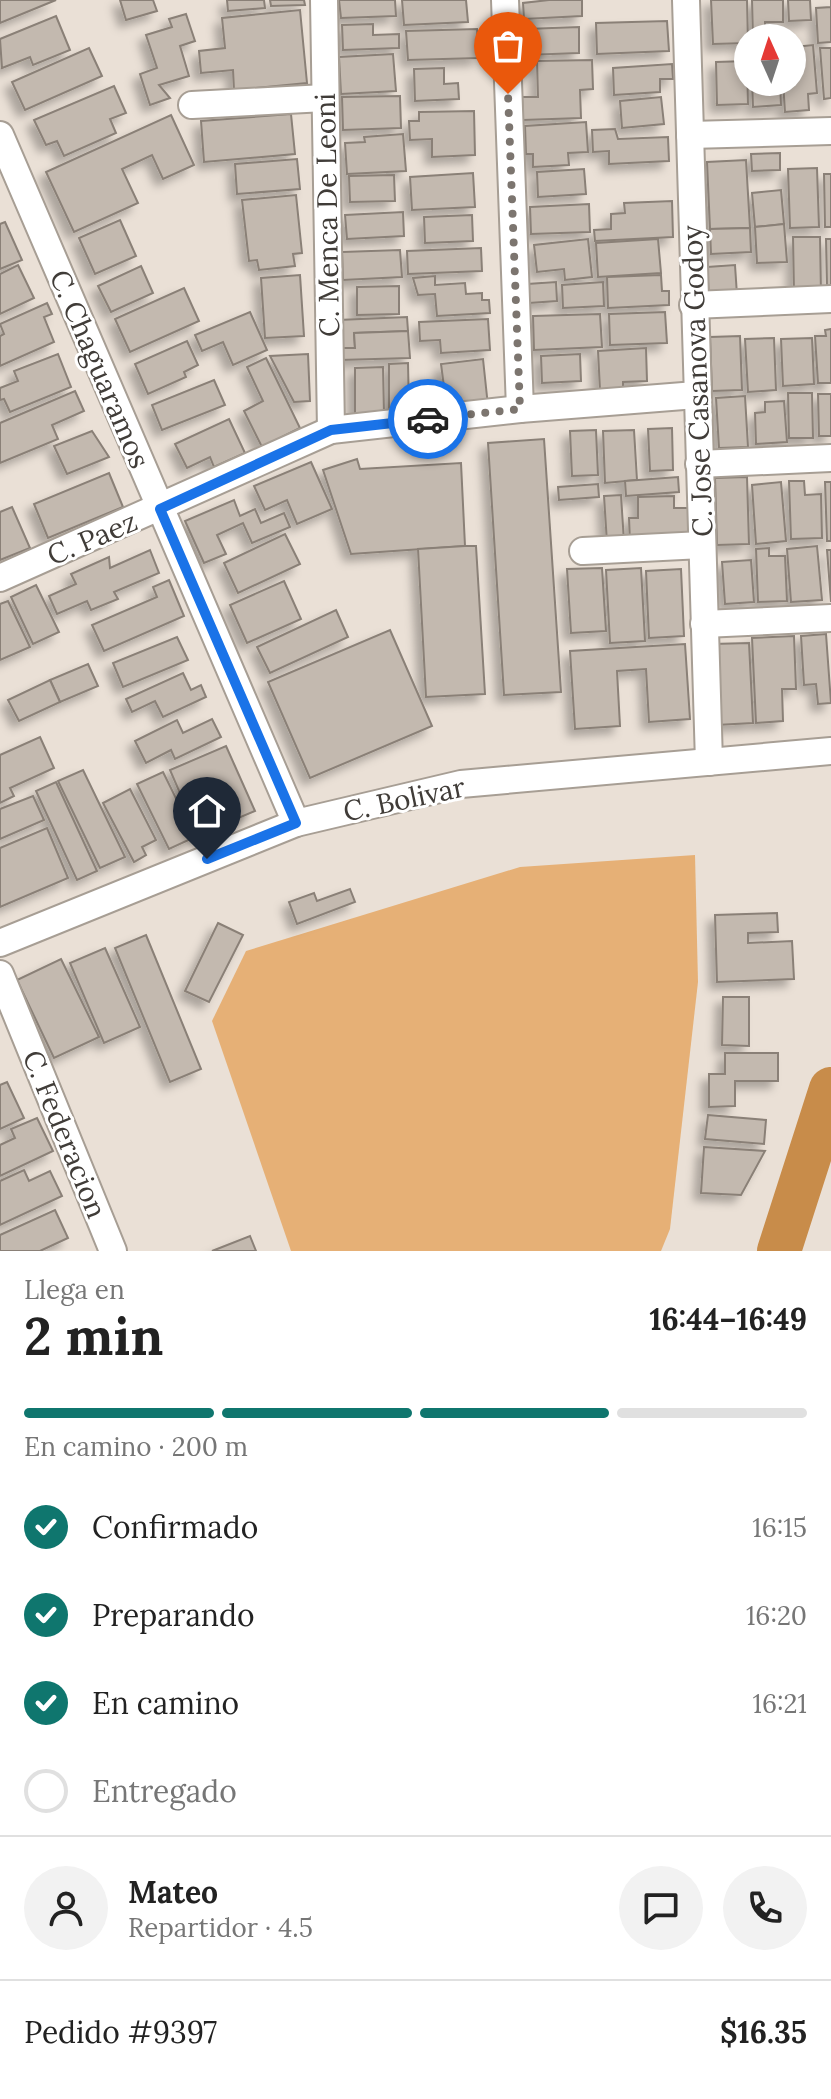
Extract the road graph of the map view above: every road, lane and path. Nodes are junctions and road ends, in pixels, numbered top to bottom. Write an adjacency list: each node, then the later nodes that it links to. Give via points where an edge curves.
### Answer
1 (324, 0): 4 (street, C. Menca De Leoni)
2 (505, 0): 12 (street)
3 (686, 0): 8 (street, C. Jose Casanova Godoy)
4 (325, 98): 5 (street); 13 (street, C. Menca De Leoni)
5 (192, 105)
6 (831, 131): 8 (street)
7 (0, 135): 16 (street, C. Chaguaramos)
8 (690, 135): 10 (street, C. Jose Casanova Godoy)
9 (831, 299): 10 (street)
10 (693, 305): 11 (street, C. Jose Casanova Godoy)
11 (696, 395): 12 (street, C. Paez); 15 (street, C. Jose Casanova Godoy)
12 (520, 409): 13 (street, C. Paez)
13 (331, 430): 16 (street, C. Paez)
14 (831, 458): 15 (street)
15 (699, 464): 17 (street, C. Jose Casanova Godoy)
16 (160, 509): 19 (street, C. Paez); 24 (street, C. Chaguaramos)
17 (702, 545): 18 (street); 21 (street, C. Jose Casanova Godoy)
18 (583, 551)
19 (0, 578)
20 (831, 618): 21 (street)
21 (704, 624): 23 (street, C. Jose Casanova Godoy)
22 (825, 752): 23 (street, C. Bolivar)
23 (709, 762): 24 (street, C. Bolivar, via 461,784)
24 (296, 823): 25 (street, C. Bolivar)
25 (0, 943)
26 (0, 974): 27 (street, C. Federacion)
27 (113, 1251)

